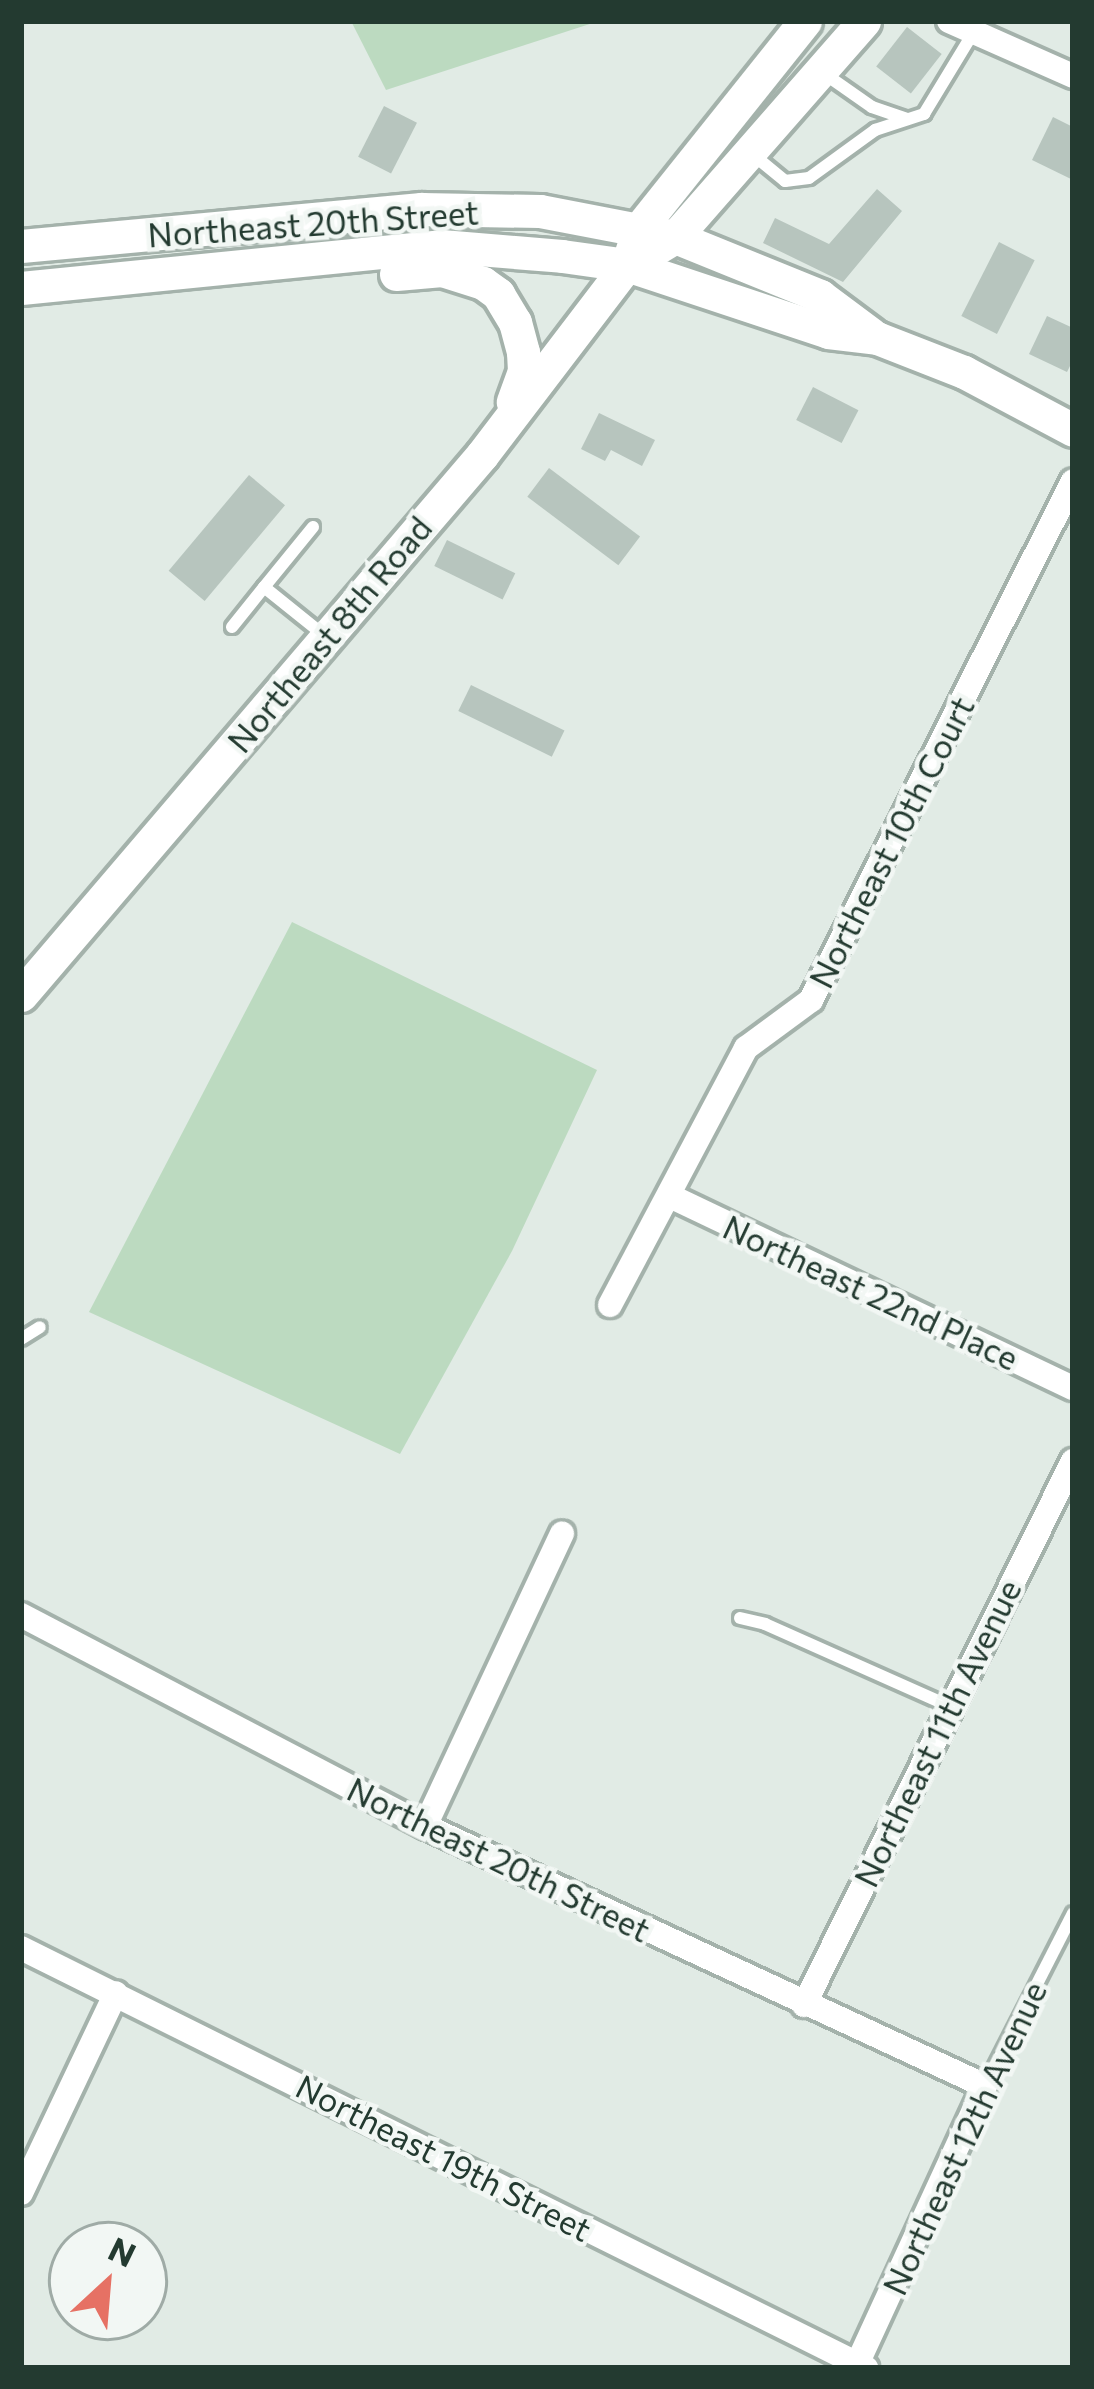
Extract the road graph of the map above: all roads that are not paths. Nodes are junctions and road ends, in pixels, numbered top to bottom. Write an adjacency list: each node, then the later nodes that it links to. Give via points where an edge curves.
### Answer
1 (806, 21): 11 (main road)
2 (864, 21): 6 (main road, Northeast 8th Road)
3 (949, 21): 4 (street)
4 (974, 33): 5 (street); 9 (lane, via 939,98)
5 (1032, 62): 7 (street); 8 (street)
6 (821, 71): 9 (lane); 10 (main road, Northeast 8th Road)
7 (1073, 76)
8 (1073, 95)
9 (907, 119): 10 (lane, via 875,130 795,184)
10 (741, 163): 12 (main road, Northeast 8th Road); 15 (main road, via 722,203 723,241)
11 (639, 229): 12 (main road, Northeast 20th Street); 13 (main road, Northeast 20th Street, via 540,211 422,209); 16 (main road, Northeast 8th Road)
12 (675, 237): 15 (main road, Northeast 20th Street); 16 (main road, Northeast 8th Road)
13 (21, 246)
14 (263, 264): 16 (main road, via 441,246); 17 (main road); 20 (main road, via 350,278 442,269 483,283 509,309 523,352 524,371)
15 (742, 264): 18 (main road, Northeast 20th Street, via 820,296)
16 (627, 265): 18 (main road, via 828,332); 20 (main road, Northeast 8th Road)
17 (21, 288)
18 (878, 338): 19 (main road)
19 (1073, 430)
20 (500, 431): 25 (main road, Northeast 8th Road)
21 (1073, 481): 27 (street, Northeast 10th Court, via 811,1000 746,1048)
22 (313, 526): 23 (lane)
23 (264, 587): 24 (lane); 25 (lane)
24 (232, 627)
25 (326, 637): 26 (main road, Northeast 8th Road)
26 (21, 995)
27 (670, 1196): 28 (street, Northeast 10th Court); 31 (street, Northeast 22nd Place)
28 (610, 1305)
29 (40, 1327): 30 (lane)
30 (21, 1339)
31 (1073, 1388)
32 (1073, 1461): 36 (street, Northeast 11th Avenue)
33 (562, 1533): 37 (street)
34 (21, 1615): 37 (street, Northeast 20th Street)
35 (740, 1618): 36 (lane)
36 (949, 1706): 41 (street, Northeast 11th Avenue)
37 (424, 1826): 41 (street, Northeast 20th Street)
38 (1073, 1913): 42 (lane, Northeast 12th Avenue)
39 (21, 1948): 40 (street, Northeast 19th Street)
40 (116, 1993): 43 (street); 44 (street, Northeast 19th Street)
41 (804, 2005): 42 (street, Northeast 20th Street)
42 (986, 2086): 44 (street, Northeast 12th Avenue)
43 (21, 2193)
44 (862, 2366)

